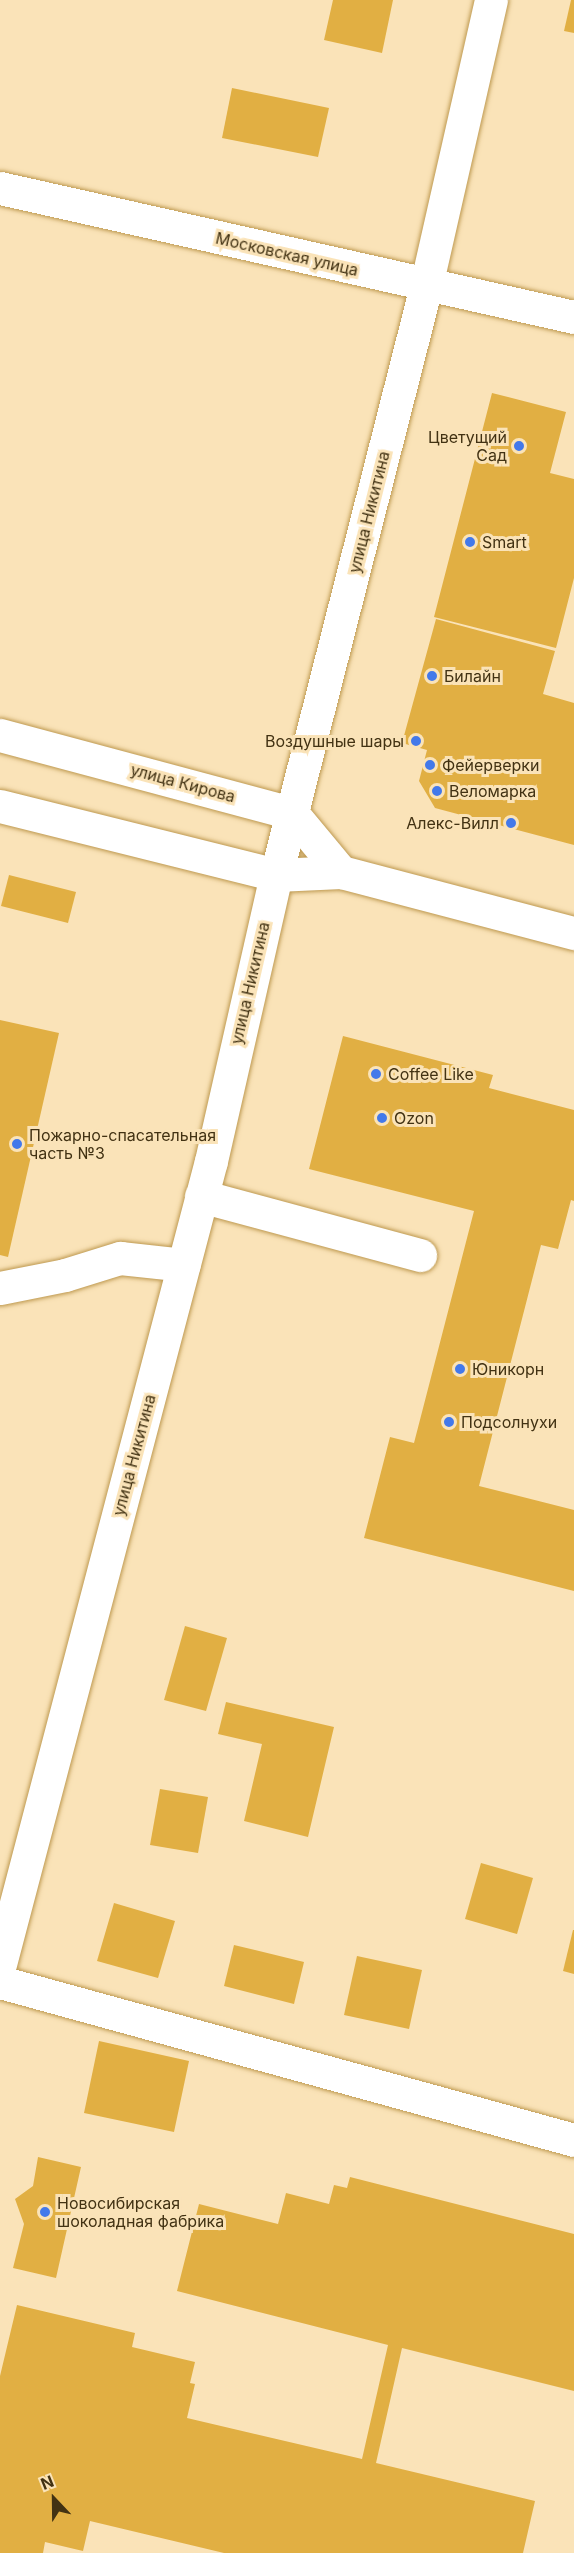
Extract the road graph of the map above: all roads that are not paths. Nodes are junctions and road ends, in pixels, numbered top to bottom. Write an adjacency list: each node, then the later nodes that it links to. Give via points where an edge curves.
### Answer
1 (491, 0): 3 (main road, улица Никитина)
2 (0, 188): 3 (main road, Московская улица)
3 (426, 286): 4 (main road, Московская улица); 7 (main road, улица Никитина)
4 (574, 317)
5 (0, 735): 7 (main road, улица Кирова)
6 (0, 806): 9 (main road)
7 (292, 813): 8 (main road); 9 (main road, улица Никитина)
8 (341, 872): 9 (main road); 10 (main road)
9 (276, 875): 11 (main road, улица Никитина)
10 (574, 933)
11 (201, 1196): 12 (main road); 13 (main road, улица Никитина)
12 (420, 1255)
13 (184, 1265): 14 (main road, via 120,1258 65,1275); 15 (main road, улица Никитина)
14 (0, 1288)
15 (0, 1964)
16 (0, 1982): 17 (main road)
17 (574, 2140)

